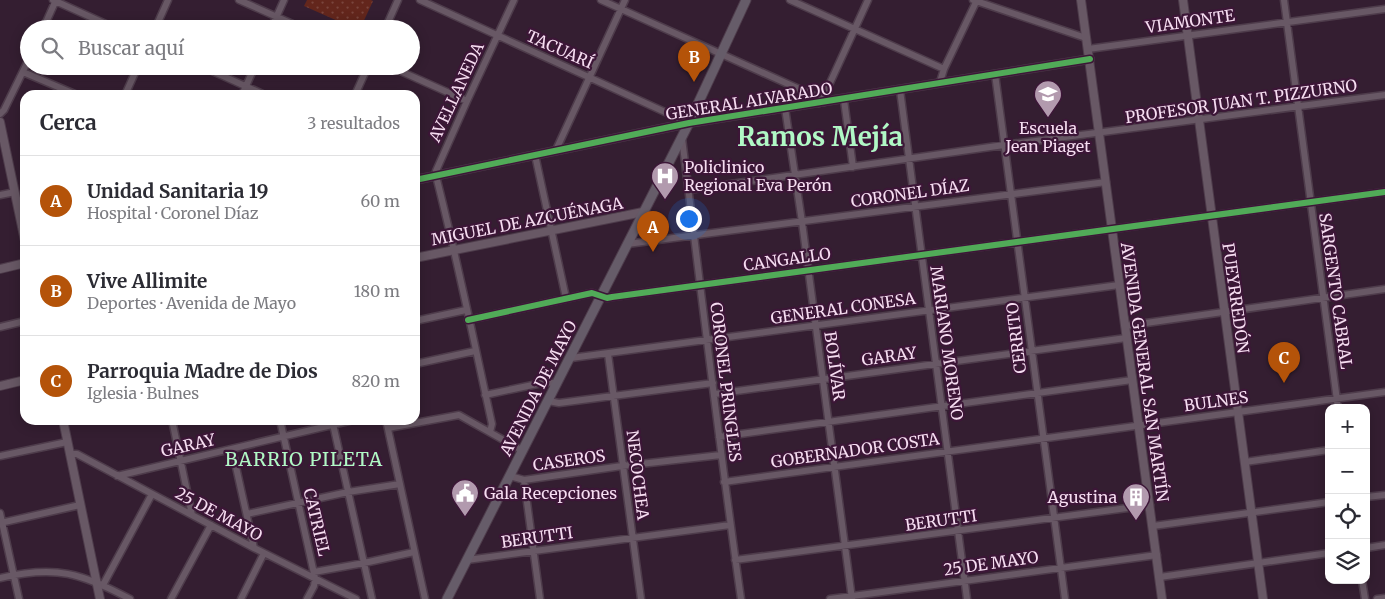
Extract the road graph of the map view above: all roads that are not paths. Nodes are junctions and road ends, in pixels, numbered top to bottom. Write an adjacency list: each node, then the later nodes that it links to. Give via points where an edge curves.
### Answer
1 (55, 0): 20 (street); 21 (street)
2 (168, 0): 22 (street)
3 (240, 0): 19 (street)
4 (284, 0): 19 (street)
5 (398, 0): 25 (street)
6 (420, 0): 28 (street, TACUARÍ)
7 (514, 0): 28 (street, AVELLANEDA)
8 (601, 0): 17 (street)
9 (625, 0): 17 (street)
10 (746, 0): 32 (main road, AVENIDA DE MAYO)
11 (790, 0): 27 (street)
12 (868, 0): 27 (street)
13 (975, 0): 30 (street); 34 (street)
14 (1081, 0): 30 (street, AVENIDA GENERAL SAN MARTÍN)
15 (1183, 0): 29 (street, PUEYRREDÓN)
16 (1284, 0): 26 (street, SARGENTO CABRAL)
17 (621, 9): 32 (street); 43 (street)
18 (1385, 9): 26 (street, VIAMONTE)
19 (277, 17): 23 (street); 24 (street)
20 (46, 20)
21 (98, 20)
22 (159, 20)
23 (276, 20)
24 (284, 20)
25 (389, 20)
26 (1287, 23): 29 (street, VIAMONTE); 56 (street, SARGENTO CABRAL)
27 (854, 29): 34 (street); 55 (street)
28 (497, 36): 43 (street, TACUARÍ); 54 (street, AVELLANEDA)
29 (1188, 36): 31 (street, VIAMONTE); 59 (street, PUEYRREDÓN)
30 (1086, 38): 31 (street, AVENIDA GENERAL SAN MARTÍN)
31 (1088, 49): 33 (street, AVENIDA GENERAL SAN MARTÍN)
32 (722, 53): 55 (street, via 816,97); 61 (main road, AVENIDA DE MAYO)
33 (1090, 59): 35 (street, GENERAL ALVARADO); 62 (street, AVENIDA GENERAL SAN MARTÍN)
34 (944, 69): 44 (street)
35 (995, 74): 44 (street, GENERAL ALVARADO); 64 (street, CERRITO)
36 (22, 75): 58 (street)
37 (30, 75): 46 (street)
38 (134, 75): 47 (street)
39 (221, 75): 45 (street)
40 (251, 75): 45 (street)
41 (364, 75): 50 (street)
42 (409, 75): 54 (street)
43 (590, 78): 61 (street, TACUARÍ); 65 (street)
44 (940, 82): 51 (street, GENERAL ALVARADO)
45 (246, 86): 48 (street); 49 (street)
46 (65, 90)
47 (127, 90)
48 (244, 90)
49 (254, 90)
50 (357, 90)
51 (900, 90): 53 (street, GENERAL ALVARADO); 67 (street, MARIANO MORENO)
52 (1385, 95): 56 (street, PROFESOR JUAN T. PIZZURNO)
53 (844, 100): 55 (street, GENERAL ALVARADO); 68 (street)
54 (467, 101): 70 (street, AVELLANEDA, via 437,167)
55 (821, 103): 57 (street, GENERAL ALVARADO)
56 (1298, 107): 59 (street, PROFESOR JUAN T. PIZZURNO); 78 (street, SARGENTO CABRAL)
57 (785, 108): 61 (street, GENERAL ALVARADO); 69 (street, BOLÍVAR)
58 (0, 114)
59 (1198, 120): 62 (street, PROFESOR JUAN T. PIZZURNO); 81 (street, PUEYRREDÓN)
60 (0, 122): 74 (street)
61 (689, 123): 63 (main road, AVENIDA DE MAYO); 65 (street, GENERAL ALVARADO)
62 (1100, 133): 64 (street); 72 (street, AVENIDA GENERAL SAN MARTÍN)
63 (682, 138): 73 (street, CORONEL PRINGLES); 80 (main road, AVENIDA DE MAYO)
64 (1004, 146): 67 (street); 76 (street, CERRITO)
65 (556, 150): 66 (street, GENERAL ALVARADO)
66 (535, 155): 70 (street, GENERAL ALVARADO); 85 (street)
67 (910, 159): 68 (street); 79 (street, MARIANO MORENO)
68 (852, 167): 69 (street)
69 (795, 175): 73 (street); 83 (street, BOLÍVAR)
70 (436, 176): 71 (street, GENERAL ALVARADO); 89 (street)
71 (420, 179)
72 (1106, 182): 76 (street, CORONEL DÍAZ); 84 (street, AVENIDA GENERAL SAN MARTÍN)
73 (688, 190): 86 (street, CORONEL PRINGLES)
74 (15, 192): 77 (street); 82 (street)
75 (1385, 192): 78 (street, CANGALLO)
76 (1011, 194): 79 (street, CORONEL DÍAZ); 87 (street, CERRITO)
77 (0, 195)
78 (1311, 202): 81 (street, CANGALLO); 101 (street, SARGENTO CABRAL)
79 (916, 206): 83 (street, CORONEL DÍAZ); 90 (street, MARIANO MORENO)
80 (644, 212): 85 (street, MIGUEL DE AZCUÉNAGA); 88 (main road, AVENIDA DE MAYO)
81 (1211, 215): 84 (street, CANGALLO); 104 (street, PUEYRREDÓN)
82 (20, 216)
83 (802, 222): 86 (street, CORONEL DÍAZ); 94 (street, BOLÍVAR)
84 (1112, 229): 87 (street, CANGALLO); 96 (street, AVENIDA GENERAL SAN MARTÍN)
85 (552, 231): 89 (street, MIGUEL DE AZCUÉNAGA); 100 (street)
86 (694, 236): 88 (street, CORONEL DÍAZ); 95 (street, CORONEL PRINGLES)
87 (1017, 242): 90 (street, CANGALLO); 99 (street, CERRITO)
88 (627, 244): 98 (main road, AVENIDA DE MAYO)
89 (455, 249): 91 (street, MIGUEL DE AZCUÉNAGA); 102 (street)
90 (921, 254): 94 (street, CANGALLO); 103 (street, MARIANO MORENO)
91 (420, 257)
92 (20, 264): 93 (street)
93 (0, 269)
94 (808, 270): 95 (street, CANGALLO); 108 (street, BOLÍVAR)
95 (700, 285): 98 (street, CANGALLO, via 612,298); 112 (street, CORONEL PRINGLES)
96 (1119, 285): 99 (street, GENERAL CONESA); 109 (street, AVENIDA GENERAL SAN MARTÍN)
97 (1385, 290): 101 (street)
98 (602, 296): 100 (street, CANGALLO, via 592,293); 116 (main road, AVENIDA DE MAYO)
99 (1025, 297): 103 (street, GENERAL CONESA); 113 (street, CERRITO)
100 (566, 298): 106 (street, CANGALLO)
101 (1323, 298): 104 (street); 130 (street, SARGENTO CABRAL)
102 (466, 310): 105 (street); 106 (street)
103 (929, 311): 108 (street, GENERAL CONESA); 118 (street, MARIANO MORENO)
104 (1224, 312): 109 (street); 134 (street, PUEYRREDÓN)
105 (420, 320)
106 (468, 320): 114 (street)
107 (20, 322): 110 (street)
108 (816, 326): 112 (street, GENERAL CONESA); 119 (street, BOLÍVAR)
109 (1125, 326): 111 (street, AVENIDA GENERAL SAN MARTÍN)
110 (0, 327)
111 (1126, 338): 113 (street, GARAY); 120 (street, AVENIDA GENERAL SAN MARTÍN)
112 (708, 340): 115 (street, GENERAL CONESA); 122 (street, CORONEL PRINGLES)
113 (1031, 350): 118 (street, GARAY); 126 (street, CERRITO)
114 (475, 351): 117 (street); 128 (street)
115 (608, 354): 116 (street, GENERAL CONESA); 129 (street, NECOCHEA)
116 (570, 358): 123 (main road, AVENIDA DE MAYO)
117 (420, 363)
118 (936, 363): 119 (street, GARAY); 133 (street, MARIANO MORENO)
119 (823, 380): 127 (street, GARAY); 136 (street, BOLÍVAR)
120 (1132, 380): 126 (street); 144 (street, AVENIDA GENERAL SAN MARTÍN)
121 (20, 381): 124 (street)
122 (713, 383): 127 (street, CORONEL PRINGLES); 129 (street)
123 (557, 384): 128 (street, via 547,382); 131 (main road, AVENIDA DE MAYO)
124 (0, 386)
125 (1385, 392): 130 (street, BULNES)
126 (1037, 393): 133 (street); 149 (street, CERRITO)
127 (715, 394): 148 (street, CORONEL PRINGLES)
128 (486, 395): 146 (street, via 492,424)
129 (614, 397): 131 (street, via 559,403); 160 (street, NECOCHEA)
130 (1337, 398): 132 (street, SARGENTO CABRAL); 134 (street, BULNES)
131 (548, 401): 152 (main road, AVENIDA DE MAYO)
132 (1338, 404)
133 (942, 406): 136 (street); 153 (street, MARIANO MORENO)
134 (1238, 412): 144 (street, BULNES); 159 (street, PUEYRREDÓN)
135 (420, 422): 146 (street, via 462,416)
136 (830, 422): 148 (street); 161 (street, BOLÍVAR)
137 (64, 425): 150 (street)
138 (173, 425): 158 (street)
139 (281, 425): 147 (street, CATRIEL)
140 (329, 425): 147 (street, GARAY)
141 (333, 425): 167 (street)
142 (387, 425): 145 (street)
143 (403, 425): 145 (street)
144 (1139, 425): 149 (street, GOBERNADOR COSTA); 174 (street, AVENIDA GENERAL SAN MARTÍN)
145 (388, 428): 166 (street)
146 (490, 432): 152 (street)
147 (284, 436): 151 (street, GARAY); 171 (street, CATRIEL)
148 (719, 437): 156 (street, CORONEL PRINGLES)
149 (1043, 438): 153 (street, GOBERNADOR COSTA); 179 (street, CERRITO)
150 (67, 442): 155 (street); 157 (street)
151 (232, 449): 158 (street, GARAY); 177 (street)
152 (523, 451): 163 (main road, AVENIDA DE MAYO)
153 (948, 451): 161 (street, GOBERNADOR COSTA); 184 (street, MARIANO MORENO)
154 (1325, 451): 159 (street)
155 (70, 454): 162 (street, 25 DE MAYO, via 77,454); 173 (street)
156 (721, 455): 160 (street, CASEROS); 165 (street, CORONEL PRINGLES)
157 (0, 456)
158 (180, 460): 162 (street, GARAY); 178 (street)
159 (1245, 462): 176 (street, PUEYRREDÓN)
160 (622, 466): 164 (street, CASEROS); 185 (street, NECOCHEA)
161 (835, 468): 165 (street, GOBERNADOR COSTA); 187 (street, BOLÍVAR)
162 (117, 476): 168 (street, 25 DE MAYO)
163 (510, 476): 164 (street, CASEROS); 195 (main road, AVENIDA DE MAYO)
164 (524, 480): 191 (street)
165 (724, 482): 182 (street, CORONEL PRINGLES)
166 (400, 484): 167 (street); 190 (street)
167 (348, 492): 171 (street); 198 (street)
168 (152, 494): 178 (street, 25 DE MAYO); 205 (street)
169 (1385, 495): 170 (street)
170 (1370, 497)
171 (298, 503): 177 (street); 201 (street, CATRIEL)
172 (1325, 503): 176 (street)
173 (80, 505): 180 (street); 205 (street)
174 (1150, 505): 179 (street, BERUTTI); 183 (street, AVENIDA GENERAL SAN MARTÍN)
175 (0, 512): 180 (street)
176 (1251, 512): 183 (street); 197 (street, PUEYRREDÓN)
177 (246, 514): 189 (street)
178 (192, 515): 181 (street, 25 DE MAYO)
179 (1054, 518): 184 (street, BERUTTI); 199 (street, CERRITO)
180 (1, 522): 200 (street)
181 (211, 525): 189 (street, 25 DE MAYO); 212 (street)
182 (730, 525): 185 (street, BERUTTI); 196 (street, CORONEL PRINGLES)
183 (1153, 526): 193 (street, AVENIDA GENERAL SAN MARTÍN)
184 (958, 532): 187 (street, BERUTTI); 204 (street, MARIANO MORENO)
185 (632, 538): 191 (street, BERUTTI); 220 (street, NECOCHEA)
186 (1385, 545): 188 (street)
187 (845, 547): 196 (street, BERUTTI); 207 (street, BOLÍVAR)
188 (1370, 547)
189 (254, 548): 192 (street, 25 DE MAYO)
190 (414, 552): 198 (street); 217 (street)
191 (534, 552): 195 (street, BERUTTI); 219 (street)
192 (264, 553): 201 (street, 25 DE MAYO); 213 (street)
193 (1156, 554): 199 (street, 25 DE MAYO); 202 (street, AVENIDA GENERAL SAN MARTÍN)
194 (1325, 554): 197 (street)
195 (467, 560): 218 (main road, AVENIDA DE MAYO)
196 (735, 560): 221 (street, CORONEL PRINGLES)
197 (1258, 562): 202 (street); 226 (street, PUEYRREDÓN)
198 (364, 563): 201 (street); 216 (street)
199 (1061, 568): 204 (street, 25 DE MAYO); 224 (street, CERRITO)
200 (13, 575): 203 (street); 205 (street, via 56,571); 209 (street)
201 (315, 575): 214 (street, CATRIEL, via 314,586); 215 (street, 25 DE MAYO)
202 (1160, 577): 225 (street, AVENIDA GENERAL SAN MARTÍN)
203 (0, 578)
204 (965, 581): 207 (street, 25 DE MAYO); 223 (street, MARIANO MORENO)
205 (100, 583): 210 (street); 211 (street)
206 (1363, 584): 227 (street)
207 (852, 598): 222 (street, 25 DE MAYO)
208 (1385, 598): 228 (street)
209 (19, 599)
210 (100, 599)
211 (130, 599)
212 (171, 599)
213 (240, 599)
214 (307, 599)
215 (356, 599)
216 (372, 599)
217 (425, 599)
218 (447, 599)
219 (540, 599)
220 (641, 599)
221 (740, 599)
222 (830, 599)
223 (967, 599)
224 (1065, 599)
225 (1162, 599)
226 (1263, 599)
227 (1365, 599)
228 (1377, 599)

